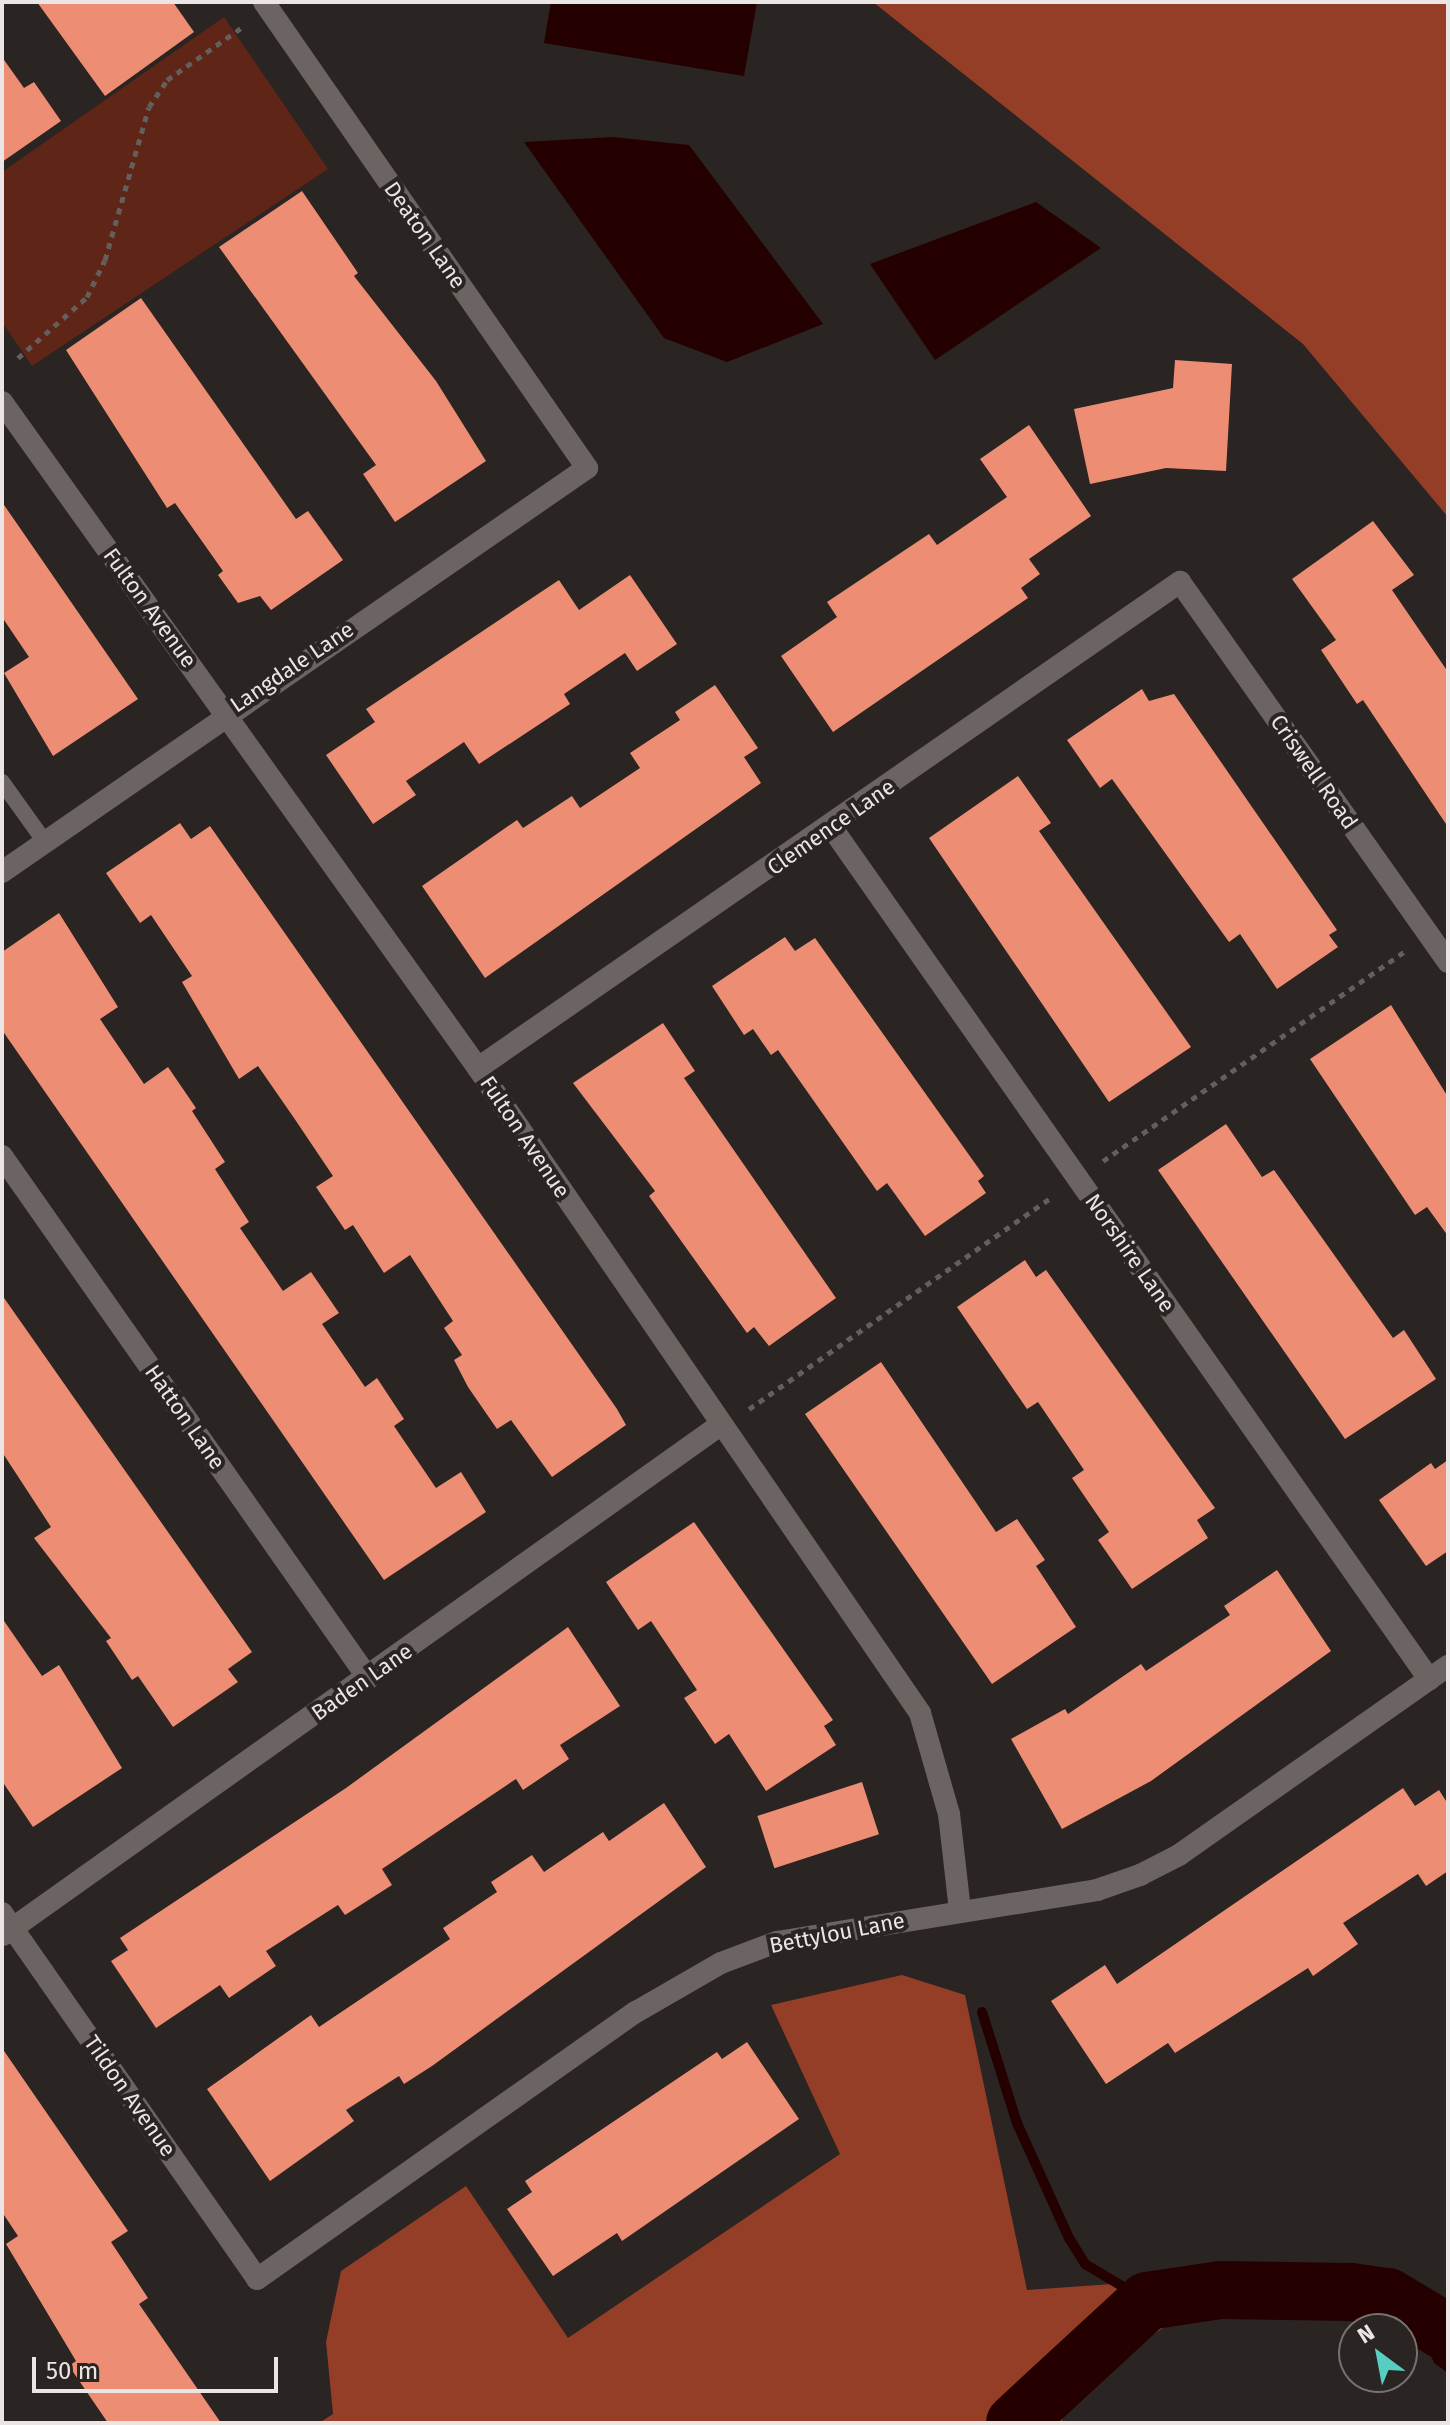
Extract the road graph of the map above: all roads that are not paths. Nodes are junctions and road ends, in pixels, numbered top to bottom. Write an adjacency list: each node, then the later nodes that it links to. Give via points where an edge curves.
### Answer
1 (264, 2): 3 (street, Deaton Lane)
2 (2, 402): 5 (street, Fulton Avenue)
3 (587, 468): 5 (street, Langdale Lane)
4 (1180, 582): 7 (street, Clemence Lane); 10 (street, Criswell Road)
5 (225, 714): 8 (street, Langdale Lane); 11 (street, Fulton Avenue)
6 (2, 782): 8 (lane)
7 (832, 828): 11 (street, Clemence Lane); 16 (street, Norshire Lane)
8 (45, 842): 9 (street, Langdale Lane)
9 (2, 872)
10 (1448, 962)
11 (478, 1068): 13 (street, Fulton Avenue)
12 (2, 1156): 15 (street, Hatton Lane)
13 (720, 1425): 15 (street, Baden Lane); 17 (street, Fulton Avenue, via 920,1713 949,1814)
14 (1448, 1666): 16 (street, Bettylou Lane)
15 (368, 1678): 18 (street, Baden Lane)
16 (1429, 1679): 17 (street, Bettylou Lane, via 1179,1855 1140,1875 1097,1890)
17 (960, 1911): 19 (street, Bettylou Lane, via 777,1942 721,1963 636,2012)
18 (6, 1925): 19 (street, Tildon Avenue)
19 (257, 2279)

